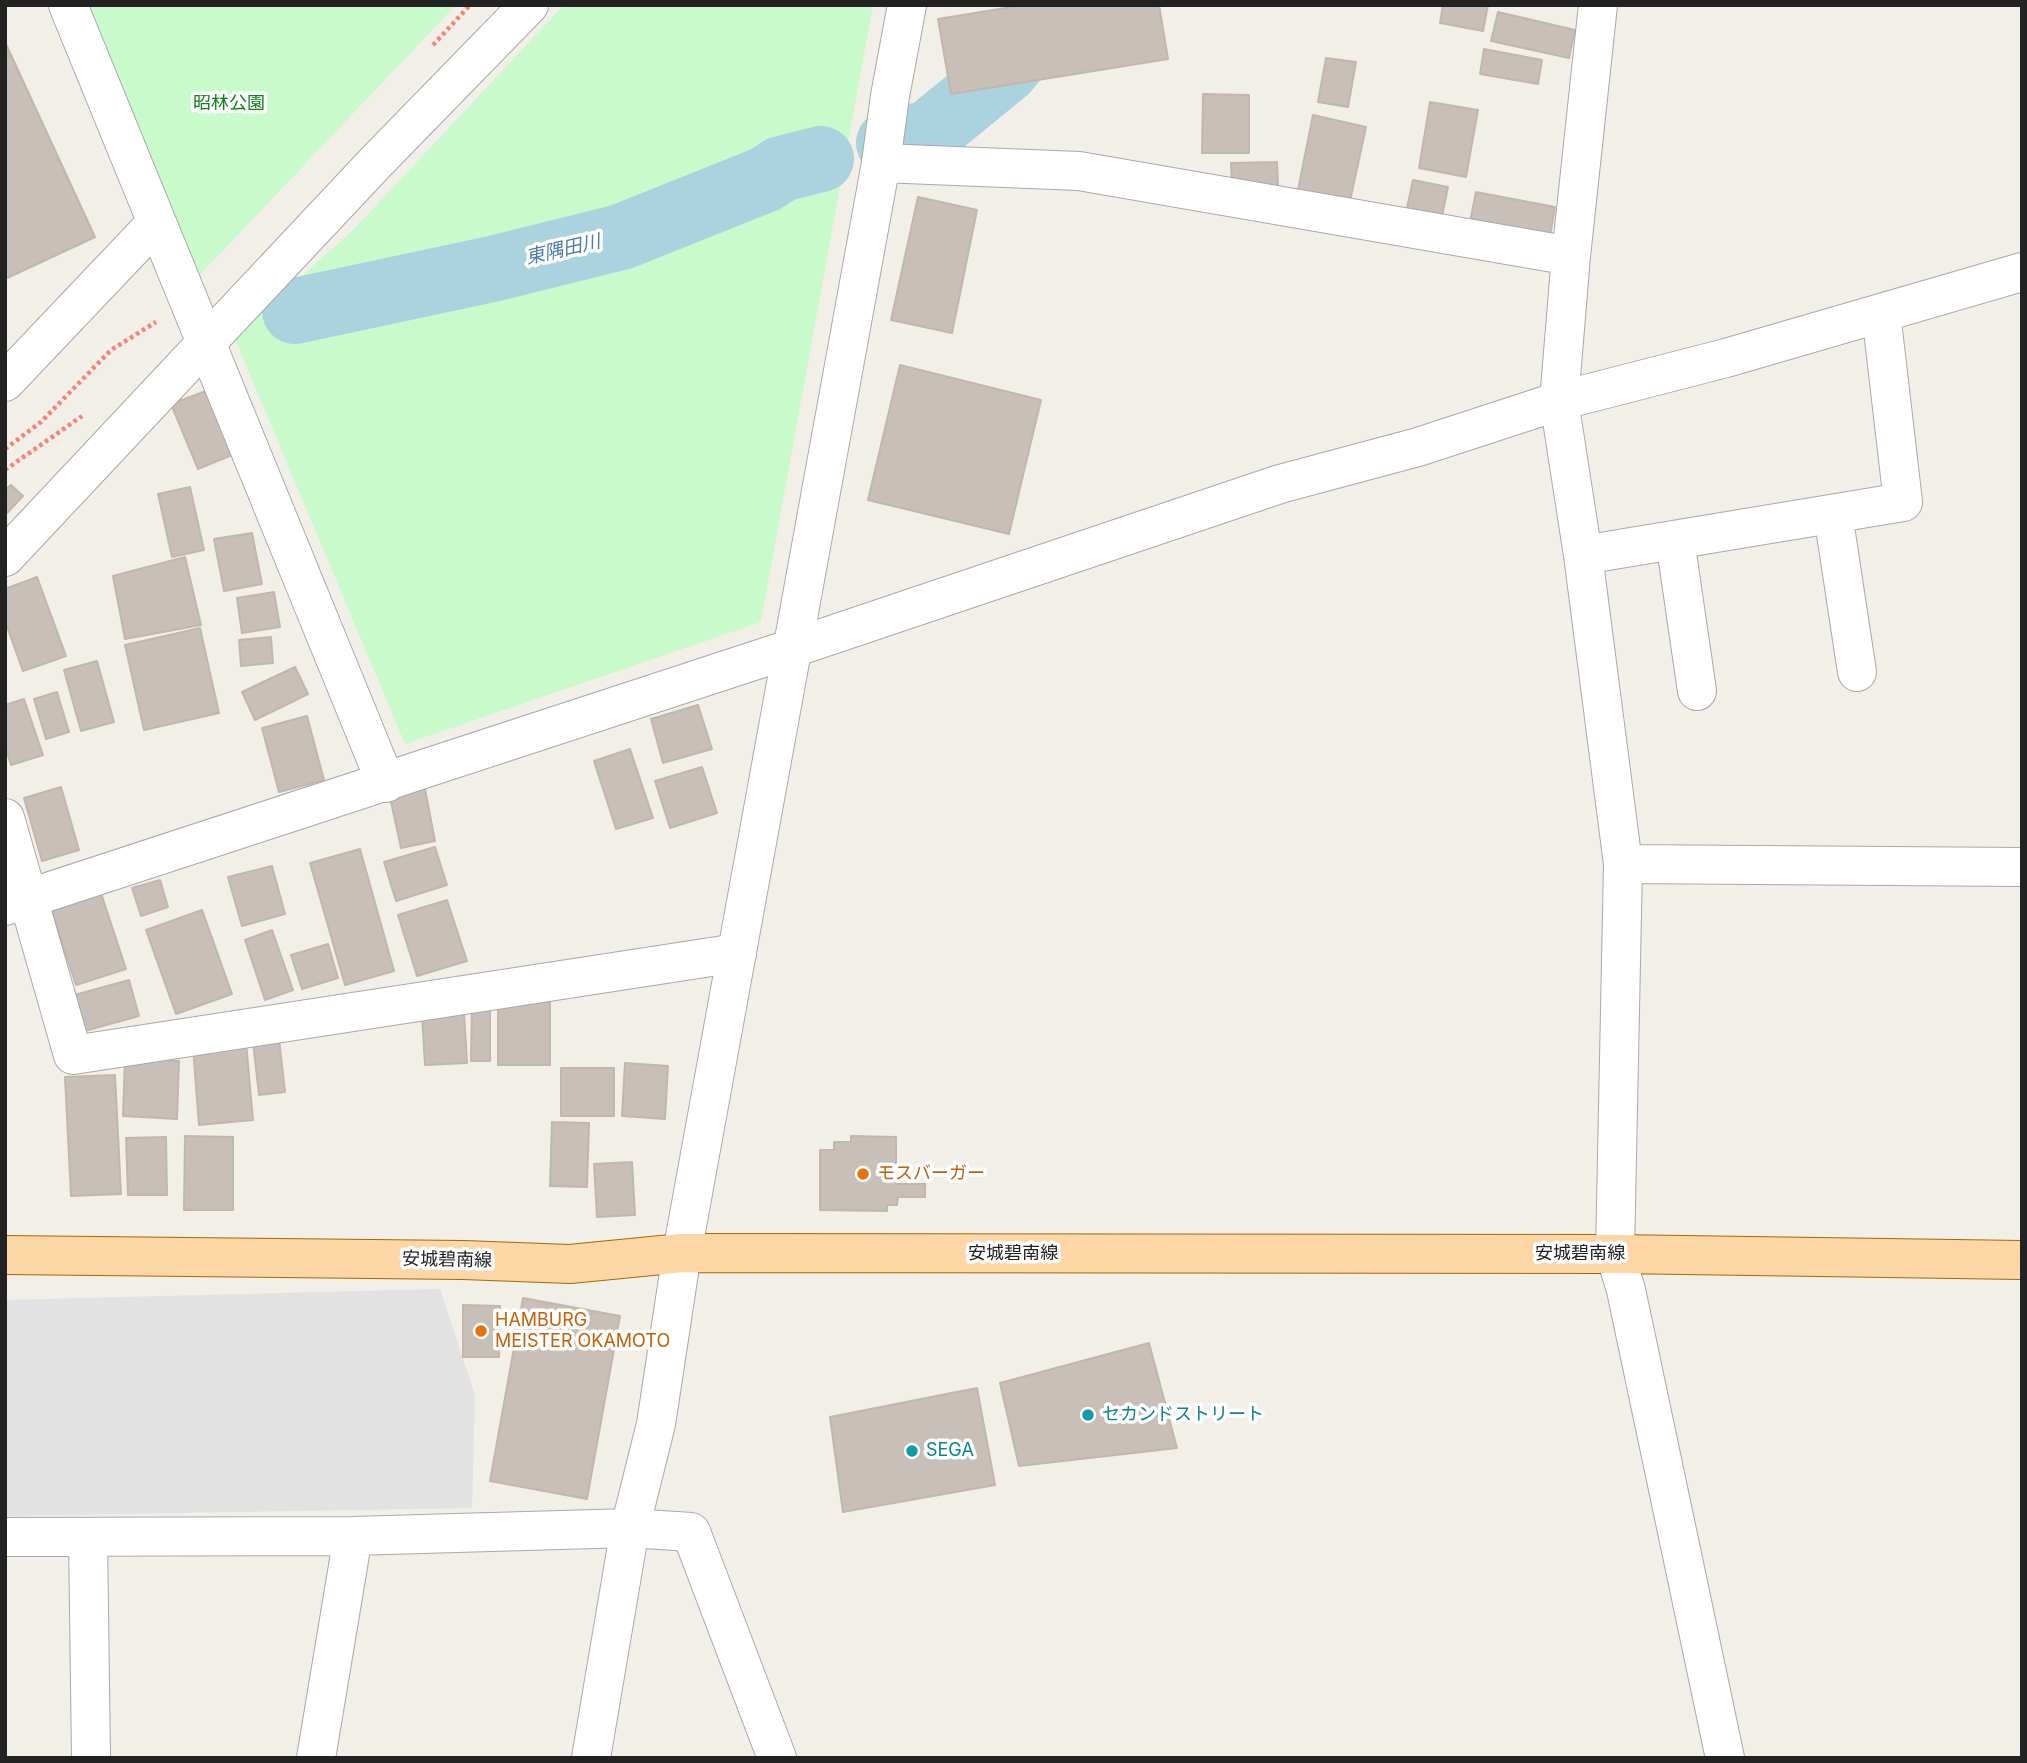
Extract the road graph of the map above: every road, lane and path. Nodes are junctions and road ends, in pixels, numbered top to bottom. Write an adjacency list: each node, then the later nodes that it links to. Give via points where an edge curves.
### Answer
1 (68, 5): 6 (street)
2 (529, 5): 11 (street)
3 (907, 5): 5 (street)
4 (1598, 5): 7 (street)
5 (881, 163): 7 (street, via 1079,171); 19 (street)
6 (156, 223): 9 (street); 12 (street)
7 (1571, 256): 13 (street)
8 (2022, 272): 10 (street)
9 (190, 302): 11 (street); 14 (path, via 111,350 41,422)
10 (1881, 313): 13 (street); 15 (street, via 1903,502)
11 (207, 342): 18 (street); 22 (street)
12 (5, 382)
13 (1559, 401): 17 (street); 19 (street, via 1418,447 1280,484)
14 (5, 449)
15 (1833, 514): 16 (street); 20 (street)
16 (1675, 540): 17 (street); 21 (street)
17 (1583, 555): 24 (street)
18 (5, 557)
19 (793, 648): 22 (street); 27 (street)
20 (1857, 672)
21 (1696, 691)
22 (386, 783): 26 (street)
23 (5, 818): 26 (street)
24 (1623, 864): 25 (street); 29 (street)
25 (2022, 867)
26 (18, 902): 27 (street, via 73,1055)
27 (737, 953): 28 (street)
28 (682, 1253): 29 (main road, 安城碧南線); 30 (main road, 安城碧南線, via 570,1264); 32 (street, via 656,1424)
29 (1615, 1254): 31 (main road, 安城碧南線); 40 (street)
30 (5, 1255)
31 (2022, 1260)
32 (630, 1528): 33 (street); 38 (street); 39 (street, via 691,1532)
33 (354, 1536): 35 (street); 37 (street)
34 (5, 1537): 35 (street)
35 (88, 1537): 36 (street)
36 (90, 1758)
37 (316, 1758)
38 (591, 1758)
39 (777, 1758)
40 (1725, 1758)

